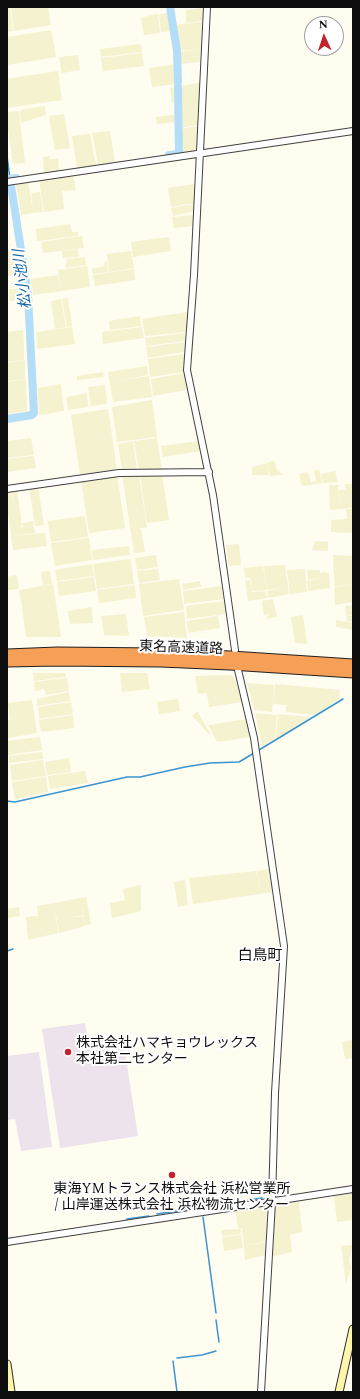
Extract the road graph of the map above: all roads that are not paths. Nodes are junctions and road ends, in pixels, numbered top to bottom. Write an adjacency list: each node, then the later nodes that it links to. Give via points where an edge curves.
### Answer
1 (207, 7): 3 (street)
2 (353, 131): 3 (street)
3 (200, 154): 4 (street); 5 (street, via 187,370)
4 (10, 182)
5 (209, 472): 6 (street, via 119,472); 7 (street)
6 (7, 489)
7 (235, 650)
8 (7, 654): 10 (highway, 東名高速道路, via 161,653)
9 (7, 662): 12 (highway, 東名高速道路, via 160,662)
10 (353, 664)
11 (238, 670): 14 (street, via 256,751 284,946 275,1093)
12 (353, 673)
13 (353, 1189): 14 (street)
14 (272, 1202): 15 (street); 19 (street)
15 (7, 1242)
16 (353, 1329): 20 (main road)
17 (7, 1364): 18 (main road)
18 (11, 1392)
19 (261, 1392)
20 (339, 1392)

